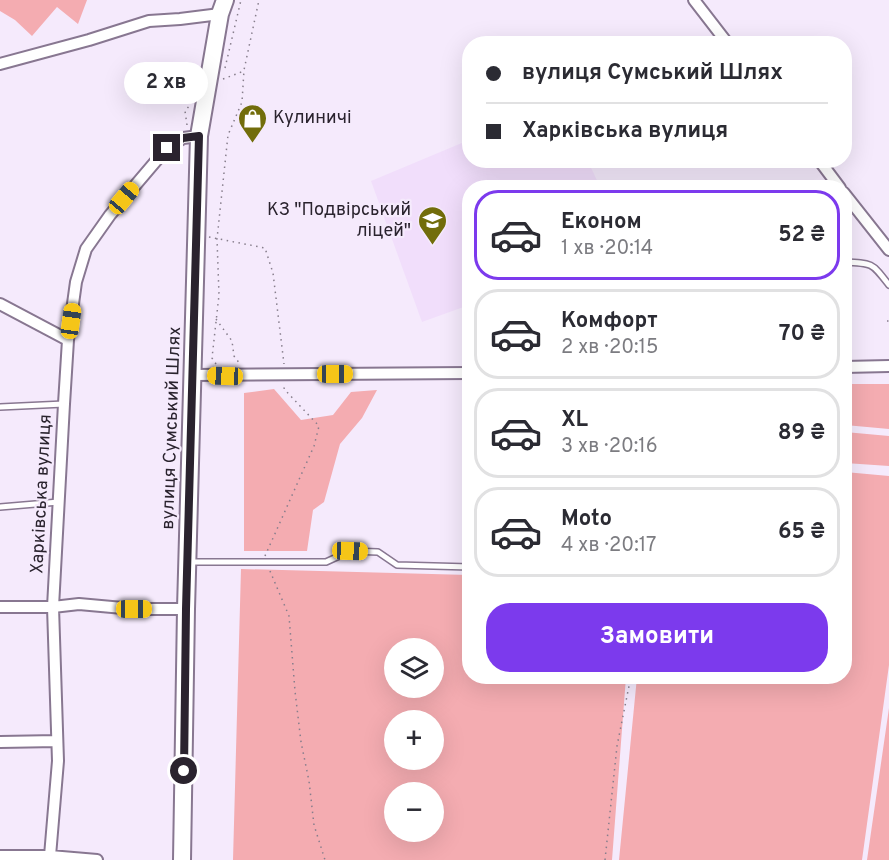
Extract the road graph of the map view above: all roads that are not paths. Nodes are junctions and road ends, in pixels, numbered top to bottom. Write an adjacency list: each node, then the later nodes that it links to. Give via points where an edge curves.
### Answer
1 (694, 0): 3 (street)
2 (223, 7): 4 (street, via 180,19 149,21); 5 (main road, вулиця Сумський Шлях)
3 (722, 36)
4 (0, 64)
5 (199, 136): 11 (street, Харківська вулиця, via 183,138 167,148 86,249 76,282); 15 (main road, вулиця Сумський Шлях)
6 (852, 203): 7 (street)
7 (889, 250)
8 (852, 262): 9 (lane, via 874,266)
9 (889, 285)
10 (0, 304): 11 (street)
11 (68, 340): 16 (street, Харківська вулиця)
12 (889, 366): 13 (street)
13 (852, 367)
14 (462, 374): 15 (street)
15 (192, 375): 20 (main road, вулиця Сумський Шлях)
16 (64, 404): 17 (lane); 18 (street, Харківська вулиця)
17 (0, 407)
18 (59, 502): 19 (lane); 23 (street, Харківська вулиця)
19 (0, 507)
20 (188, 562): 21 (lane, via 326,562 350,551 378,552 397,565); 24 (main road, вулиця Сумський Шлях)
21 (462, 567)
22 (0, 607): 23 (street)
23 (53, 608): 24 (street, via 79,604); 25 (street, Харківська вулиця)
24 (186, 609): 30 (main road, вулиця Сумський Шлях)
25 (57, 741): 26 (street); 28 (street, Харківська вулиця)
26 (0, 742)
27 (0, 856): 28 (street)
28 (50, 856): 29 (street)
29 (97, 860)
30 (182, 860)

